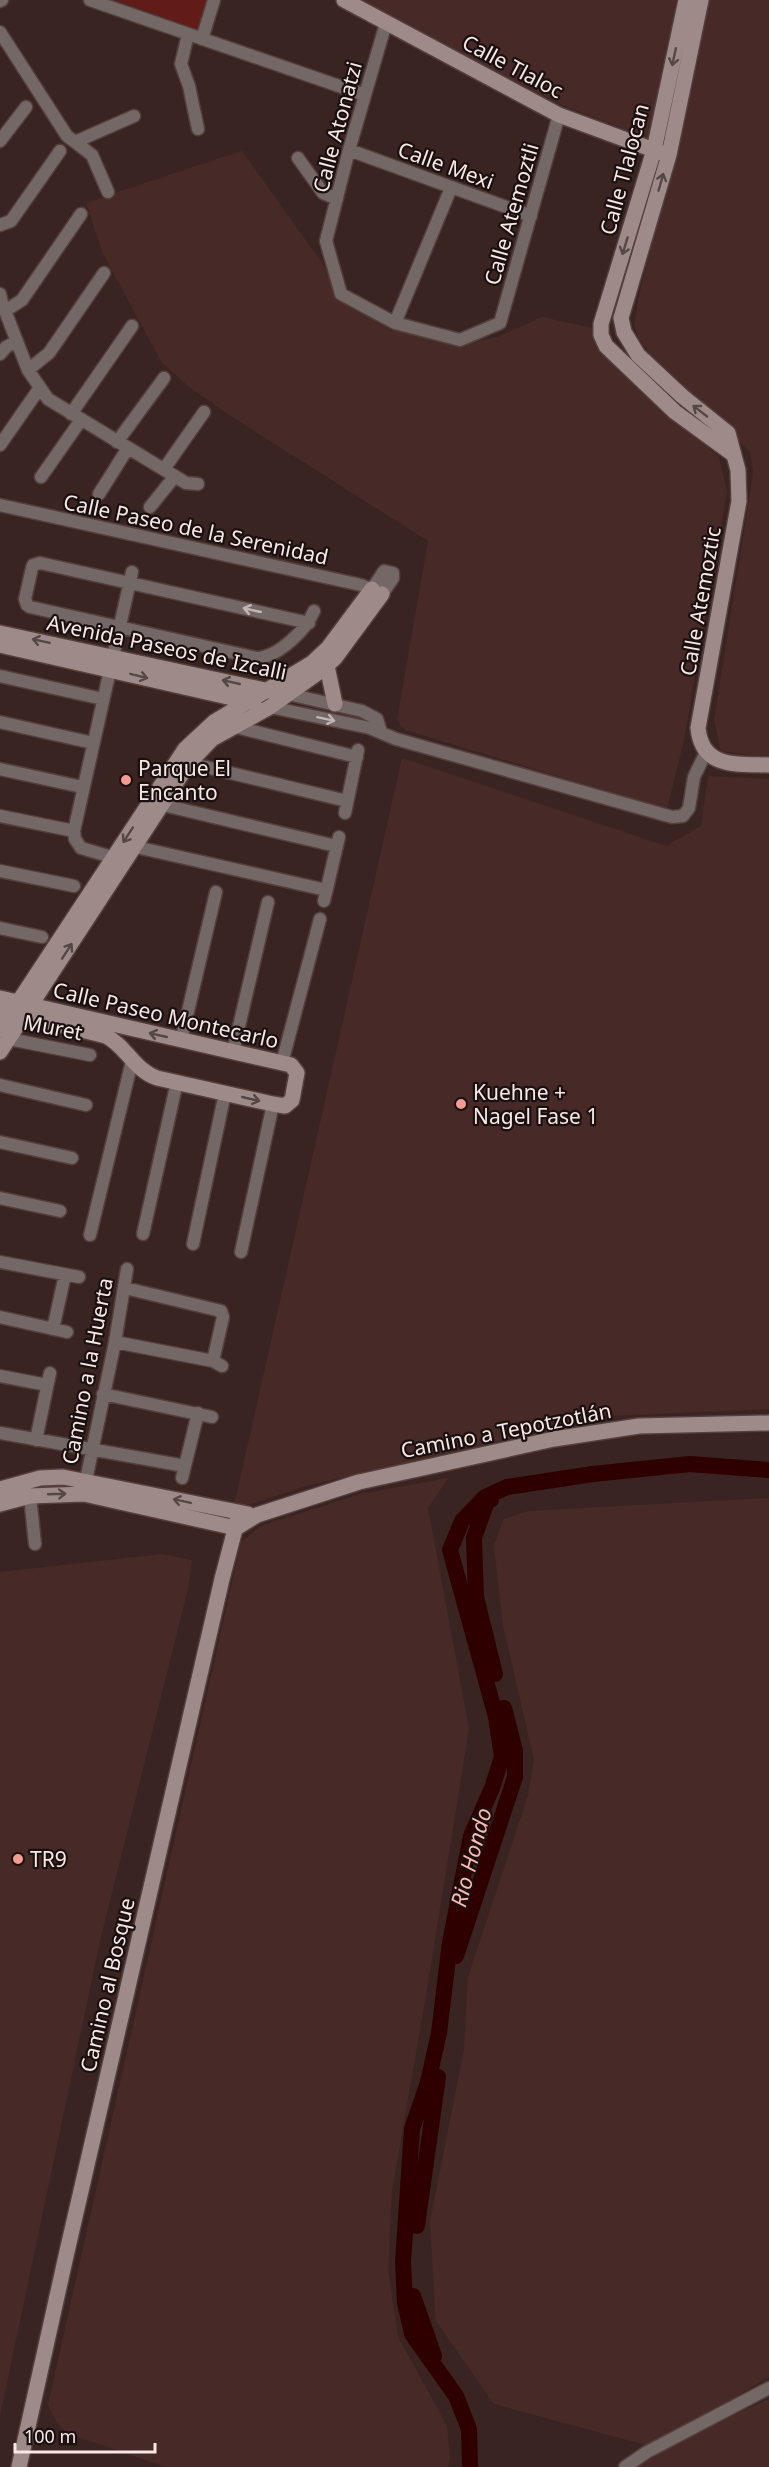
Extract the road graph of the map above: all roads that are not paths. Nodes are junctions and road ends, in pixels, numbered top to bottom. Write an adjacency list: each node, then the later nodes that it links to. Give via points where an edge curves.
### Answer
1 (90, 0): 8 (street)
2 (214, 0): 9 (street)
3 (344, 0): 6 (main road, Calle Tlaloc)
4 (686, 0): 19 (main road, Calle Tlalocan, one-way to 19)
5 (701, 0): 19 (main road, Calle Tlalocan)
6 (386, 23): 10 (street, Calle Atonatzi); 12 (main road, Calle Tlaloc)
7 (0, 32): 16 (street, via 67,136)
8 (188, 34): 9 (street); 14 (street, via 181,64)
9 (202, 39): 10 (street)
10 (365, 95): 17 (street, Calle Atonatzi)
11 (26, 107): 15 (street)
12 (559, 115): 19 (main road, Calle Tlaloc); 25 (street, Calle Atemoztli)
13 (134, 116): 16 (street)
14 (198, 129)
15 (0, 141)
16 (75, 142): 22 (street, via 92,155)
17 (349, 150): 21 (street, Calle Mexi); 23 (street, Calle Atonatzi)
18 (60, 151): 26 (street, via 11,221)
19 (662, 152): 30 (main road, Calle Tlalocan, one-way to 19); 42 (main road, Calle Tlalocan, one-way to 42, via 601,324 602,335 606,346 675,412)
20 (298, 158): 23 (street, via 323,193)
21 (450, 188): 25 (street, Calle Mexi); 31 (street)
22 (108, 192)
23 (337, 199): 31 (street, Calle Atonatzi, via 326,241 341,294)
24 (81, 214): 29 (street, via 22,300)
25 (531, 216): 31 (street, Calle Atemoztli, via 500,323 460,340)
26 (0, 225)
27 (104, 273): 35 (street, via 49,353)
28 (0, 294): 29 (street)
29 (5, 311): 33 (street)
30 (621, 318): 42 (main road, Calle Atemoztic, one-way to 30, via 728,433 634,350)
31 (395, 323)
32 (132, 326): 39 (street)
33 (17, 341): 34 (street); 35 (street)
34 (0, 354)
35 (28, 370): 37 (street)
36 (164, 378): 41 (street)
37 (39, 389): 39 (street); 40 (street)
38 (204, 412): 43 (street)
39 (76, 417): 41 (street); 44 (street)
40 (0, 445)
41 (123, 445): 43 (street); 46 (street)
42 (734, 455): 74 (main road, Calle Atemoztic, via 739,501 698,728 699,742)
43 (170, 472): 45 (street, via 186,483); 48 (street)
44 (41, 477)
45 (198, 484)
46 (99, 494)
47 (0, 505): 49 (street, Calle Paseo de la Serenidad)
48 (150, 507)
49 (139, 537): 50 (street); 52 (street, Calle Paseo de la Serenidad)
50 (135, 551)
51 (131, 577): 54 (street, one-way to 51); 55 (street); 55 (street, via 36,563 27,588 25,602 30,607)
52 (377, 591): 59 (main road); 62 (main road, via 312,663)
53 (314, 610): 54 (street)
54 (309, 623): 55 (street, via 267,657 257,658)
55 (119, 626): 58 (street)
56 (0, 633): 58 (main road, Avenida Paseos de Izcalli, one-way to 56)
57 (0, 645): 58 (main road, Avenida Paseos de Izcalli)
58 (111, 662): 62 (main road, Avenida Paseos de Izcalli, one-way to 58); 63 (main road, Avenida Paseos de Izcalli, one-way to 63); 65 (street)
59 (327, 666): 61 (main road); 67 (main road)
60 (0, 676): 65 (street)
61 (314, 676): 64 (main road); 67 (street, Avenida Paseos de Izcalli, via 316,690)
62 (269, 691): 64 (main road, Avenida Paseos de Izcalli); 66 (main road)
63 (207, 692): 66 (main road, Avenida Paseos de Izcalli); 70 (main road)
64 (288, 694): 67 (street, Avenida Paseos de Izcalli); 68 (main road)
65 (103, 699): 73 (street)
66 (250, 702): 68 (main road, Avenida Paseos de Izcalli); 70 (main road)
67 (330, 703): 72 (street, Avenida Paseos de Izcalli, via 372,716)
68 (270, 706): 71 (main road); 72 (street, one-way to 72)
69 (0, 722): 73 (street)
70 (214, 722): 83 (main road, one-way to 83, via 175,762)
71 (232, 726): 75 (main road, via 205,745); 75 (street, via 358,753 346,807)
72 (381, 732): 74 (street, via 672,818 683,816 689,808 694,777)
73 (93, 743): 78 (street)
74 (706, 752): 76 (main road, via 714,759 730,763)
75 (189, 763): 79 (main road)
76 (769, 765)
77 (0, 769): 78 (street)
78 (82, 787): 81 (street)
79 (163, 805): 82 (main road); 82 (street, via 338,842 325,895)
80 (0, 816): 81 (street)
81 (74, 831): 83 (street, via 81,848)
82 (136, 847): 83 (main road)
83 (119, 859): 92 (main road)
84 (0, 871): 85 (street)
85 (74, 886)
86 (216, 892): 94 (street)
87 (268, 902): 96 (street)
88 (320, 919): 99 (street)
89 (0, 928): 90 (street)
90 (42, 937)
91 (0, 998): 92 (main road, Calle Paseo Montecarlo)
92 (17, 1009): 93 (main road); 94 (main road, Calle Paseo Montecarlo, one-way to 92); 98 (main road, Calle Paseo Montecarlo, via 106,1036)
93 (4, 1034): 95 (main road); 97 (street, Muret)
94 (181, 1041): 96 (main road, Calle Paseo Montecarlo)
95 (0, 1052)
96 (233, 1052): 99 (main road, Calle Paseo Montecarlo)
97 (90, 1055)
98 (132, 1061): 100 (main road, Calle Paseo Montecarlo, via 145,1074); 110 (street)
99 (282, 1063): 103 (main road, Calle Paseo Montecarlo, via 291,1065 297,1073 292,1100 285,1106)
100 (177, 1082): 102 (main road, Calle Paseo Montecarlo); 109 (street)
101 (0, 1085): 104 (street)
102 (225, 1093): 103 (main road, Calle Paseo Montecarlo, one-way to 103); 111 (street)
103 (273, 1104): 112 (street)
104 (86, 1105)
105 (0, 1142): 106 (street)
106 (72, 1158)
107 (0, 1198): 108 (street)
108 (60, 1211)
109 (143, 1234)
110 (90, 1235)
111 (193, 1244)
112 (241, 1252)
113 (0, 1262): 115 (street)
114 (127, 1269): 117 (street, Camino a la Huerta)
115 (65, 1275): 116 (street); 119 (street)
116 (78, 1277)
117 (125, 1288): 121 (street, Camino a la Huerta); 121 (street, via 221,1311 218,1364)
118 (0, 1317): 119 (street)
119 (53, 1329): 120 (street)
120 (67, 1332)
121 (115, 1342): 123 (street, Camino a la Huerta)
122 (0, 1376): 128 (street, via 48,1379)
123 (103, 1394): 124 (street); 129 (street, Camino a la Huerta)
124 (198, 1413): 125 (street); 129 (street, via 183,1472)
125 (212, 1417)
126 (769, 1423): 134 (main road, Camino a Tepotzotlán, via 639,1426 554,1439 397,1472)
127 (0, 1433): 128 (street)
128 (36, 1440): 129 (street)
129 (93, 1450): 130 (street, Camino a la Huerta)
130 (85, 1487): 131 (main road, via 63,1477 40,1478); 132 (main road, one-way to 130); 134 (main road)
131 (0, 1489)
132 (30, 1496): 133 (main road); 135 (street)
133 (0, 1504)
134 (237, 1521): 137 (main road, Camino al Bosque)
135 (35, 1544)
136 (769, 2388): 138 (street)
137 (19, 2467)
138 (625, 2467)

